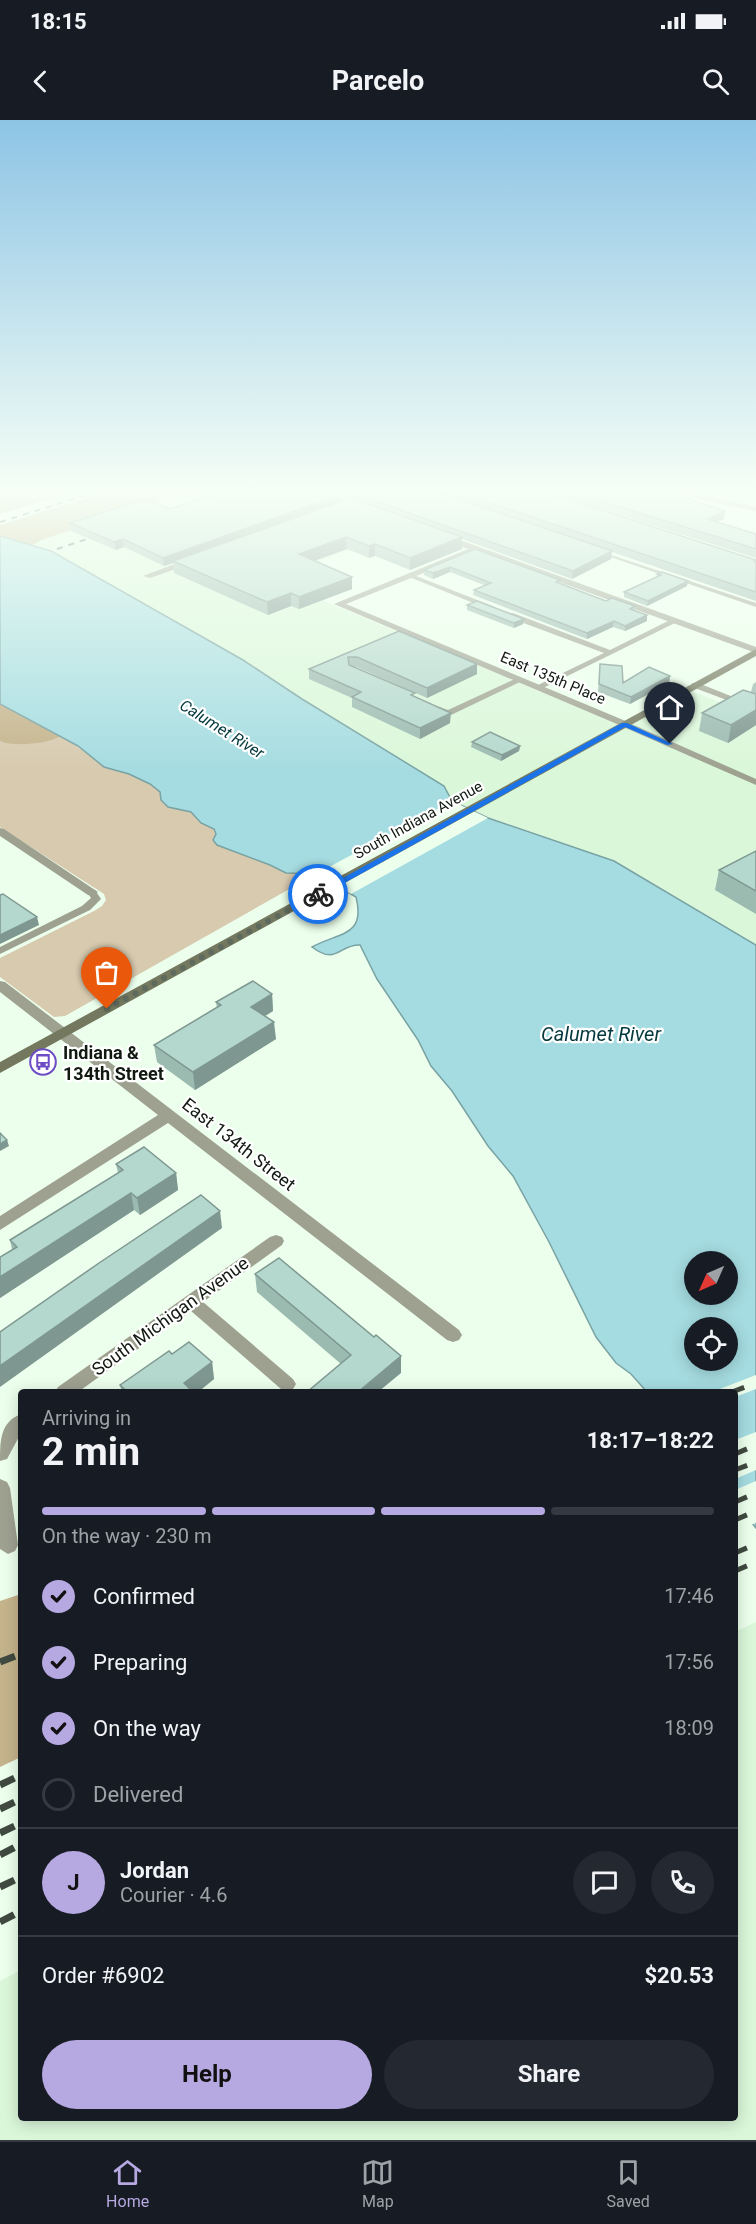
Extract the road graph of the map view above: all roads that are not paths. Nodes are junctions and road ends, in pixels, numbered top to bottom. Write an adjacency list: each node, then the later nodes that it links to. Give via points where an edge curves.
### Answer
1 (386, 584): 9 (street, East 135th Place, via 338,604)
2 (433, 584): 8 (lane)
3 (573, 584): 6 (street)
4 (696, 584): 5 (lane)
5 (756, 605)
6 (675, 621): 7 (street); 8 (lane)
7 (756, 651): 10 (main road, South Indiana Avenue)
8 (610, 653): 11 (lane)
9 (520, 680): 11 (street, East 135th Place); 12 (lane, via 448,713)
10 (695, 685): 13 (lane); 14 (main road, South Indiana Avenue)
11 (539, 688): 14 (street, East 135th Place)
12 (427, 704)
13 (756, 709)
14 (624, 724): 15 (lane, East 135th Place); 20 (main road, South Indiana Avenue)
15 (756, 782)
16 (0, 831): 17 (street)
17 (92, 892): 18 (lane, via 96,899 86,908)
18 (0, 951)
19 (0, 985): 20 (street, East 134th Street)
20 (63, 1033): 21 (main road, South Indiana Avenue); 22 (street, East 134th Street)
21 (0, 1068)
22 (169, 1115): 23 (street); 26 (street, East 134th Street)
23 (0, 1224)
24 (276, 1240): 25 (street, South Michigan Avenue)
25 (191, 1301): 27 (street); 28 (street, South Michigan Avenue)
26 (453, 1335)
27 (287, 1384)
28 (68, 1389)
29 (18, 1425): 30 (street)
30 (0, 1453)
31 (0, 1488): 32 (street)
32 (4, 1547)

